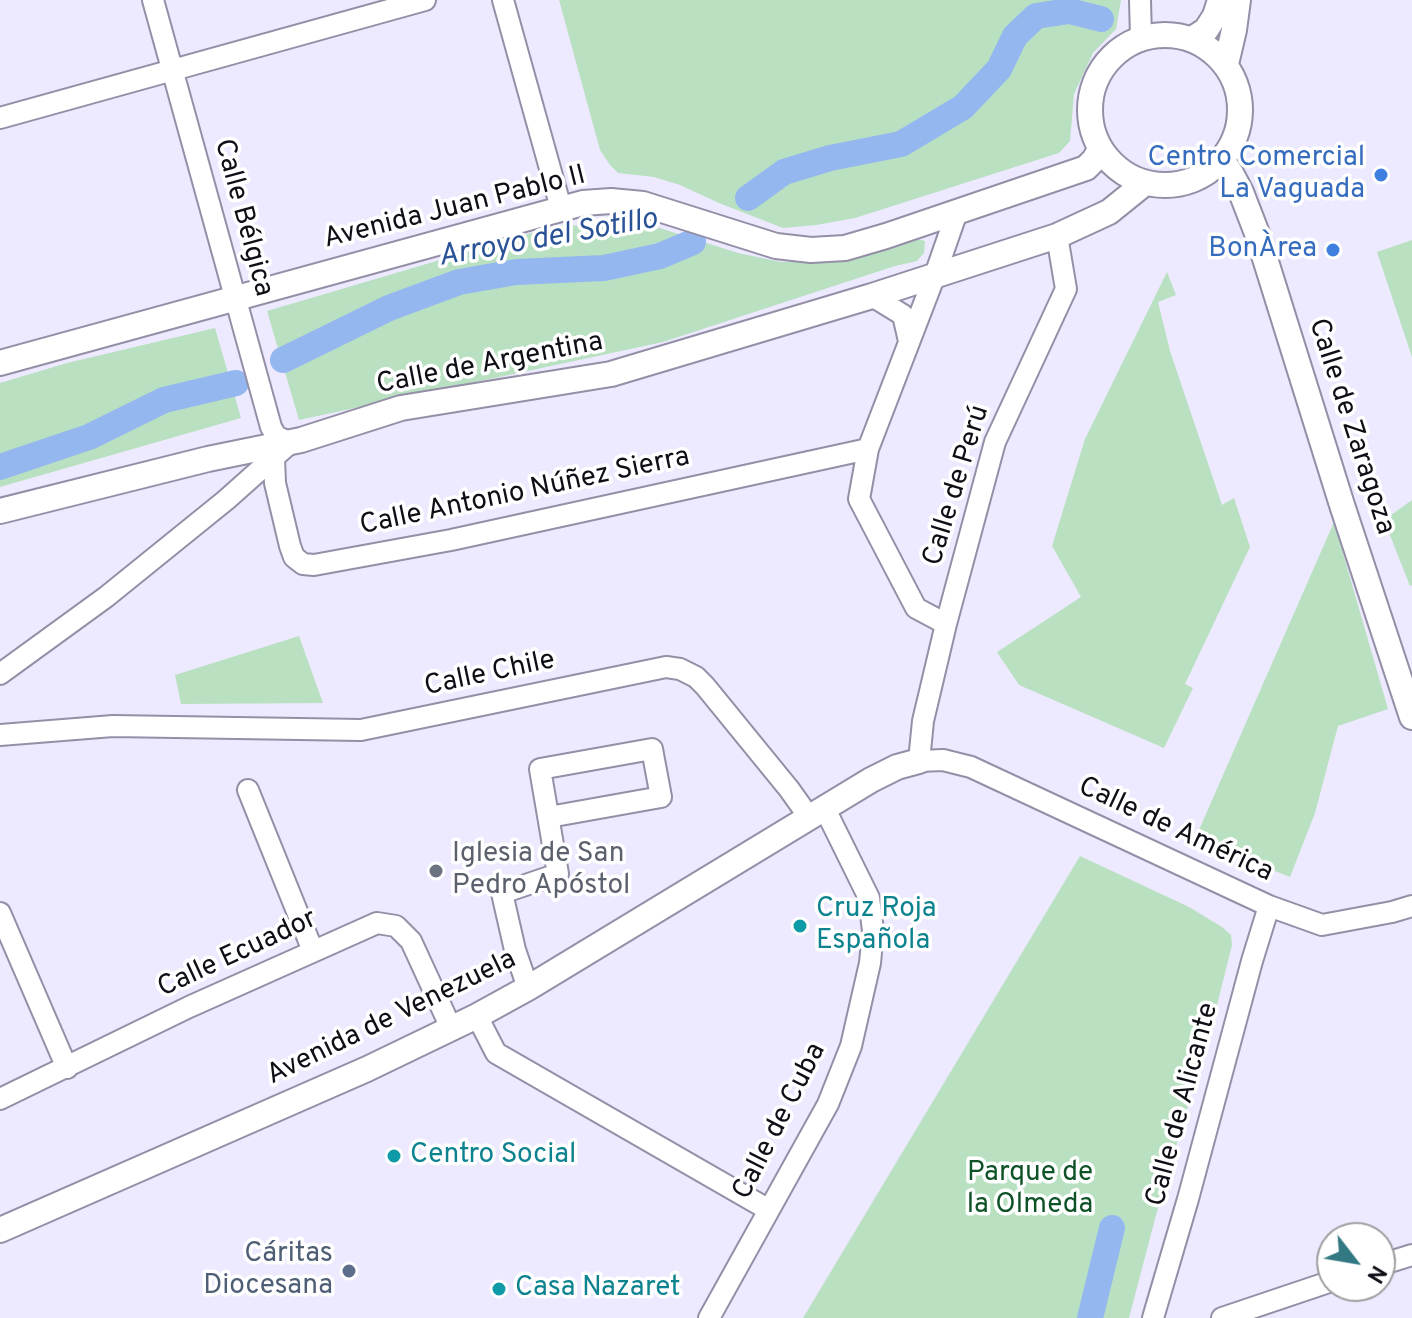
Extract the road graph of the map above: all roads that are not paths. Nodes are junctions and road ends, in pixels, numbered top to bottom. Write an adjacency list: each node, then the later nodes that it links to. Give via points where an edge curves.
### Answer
1 (153, 0): 10 (street, Calle Bélgica)
2 (425, 0): 10 (street)
3 (503, 0): 15 (street)
4 (1140, 0): 7 (street)
5 (1220, 0): 8 (street, via 1206,30)
6 (1238, 0): 9 (street)
7 (1141, 38): 8 (street, via 1167,34); 12 (street, via 1114,55 1096,81 1090,105)
8 (1192, 39): 9 (street)
9 (1226, 64): 13 (street, via 1241,102 1240,124)
10 (173, 70): 11 (street); 20 (street, Calle Bélgica)
11 (0, 118)
12 (1100, 150): 14 (street, via 1114,166); 16 (street, Avenida Juan Pablo II, via 1086,168)
13 (1222, 160): 14 (street, via 1187,183); 28 (street, Calle de Zaragoza, via 1258,236)
14 (1145, 183): 17 (street, Calle de Argentina, via 1109,212)
15 (561, 208): 16 (street, Avenida Juan Pablo II, via 629,201 776,246 811,250 859,245); 20 (street, Avenida Juan Pablo II)
16 (957, 212): 18 (street)
17 (1057, 236): 18 (street, Calle de Argentina); 26 (street, Calle de Perú, via 1066,289 995,442)
18 (935, 275): 19 (street, Calle de Argentina); 21 (street)
19 (872, 296): 21 (street, via 903,315); 24 (street, Calle de Argentina, via 611,374 401,408)
20 (235, 298): 22 (street, Avenida Juan Pablo II); 24 (street, Calle Bélgica)
21 (909, 341): 23 (street)
22 (0, 363)
23 (868, 449): 24 (street, Calle Antonio Núñez Sierra, via 314,565 294,557 290,546 275,483); 26 (street, via 859,499 916,608)
24 (282, 451): 25 (street, via 208,459); 27 (street, Calle de Argentina, via 106,597)
25 (0, 511)
26 (946, 624): 30 (street, Calle de Perú)
27 (0, 674)
28 (1412, 717)
29 (0, 735): 32 (street, Calle Chile, via 113,726 361,730 666,667 696,677 789,789)
30 (919, 761): 32 (street, Avenida de Venezuela, via 897,767); 34 (street, Calle de América, via 971,767)
31 (248, 790): 37 (street)
32 (816, 812): 38 (street, Avenida de Venezuela); 43 (street, Calle de Cuba, via 869,898 870,963 851,1046 834,1090)
33 (549, 817): 33 (street, via 661,797 652,749 540,769); 38 (street, via 558,874 502,893)
34 (1269, 906): 35 (street, Calle de América, via 1322,925); 47 (street, Calle de Alicante)
35 (1412, 906)
36 (0, 913): 41 (street)
37 (313, 951): 40 (street, Calle Ecuador, via 377,923 396,926 411,941); 41 (street, Calle Ecuador)
38 (528, 988): 39 (street, Avenida de Venezuela)
39 (477, 1016): 40 (street, Avenida de Venezuela); 43 (street, via 496,1053)
40 (451, 1028): 44 (street, Avenida de Venezuela)
41 (67, 1068): 42 (street, Calle Ecuador)
42 (0, 1099)
43 (769, 1210): 46 (street, Calle de Cuba)
44 (0, 1230)
45 (1316, 1286): 48 (street)
46 (709, 1318)
47 (1153, 1318)
48 (1222, 1318)

